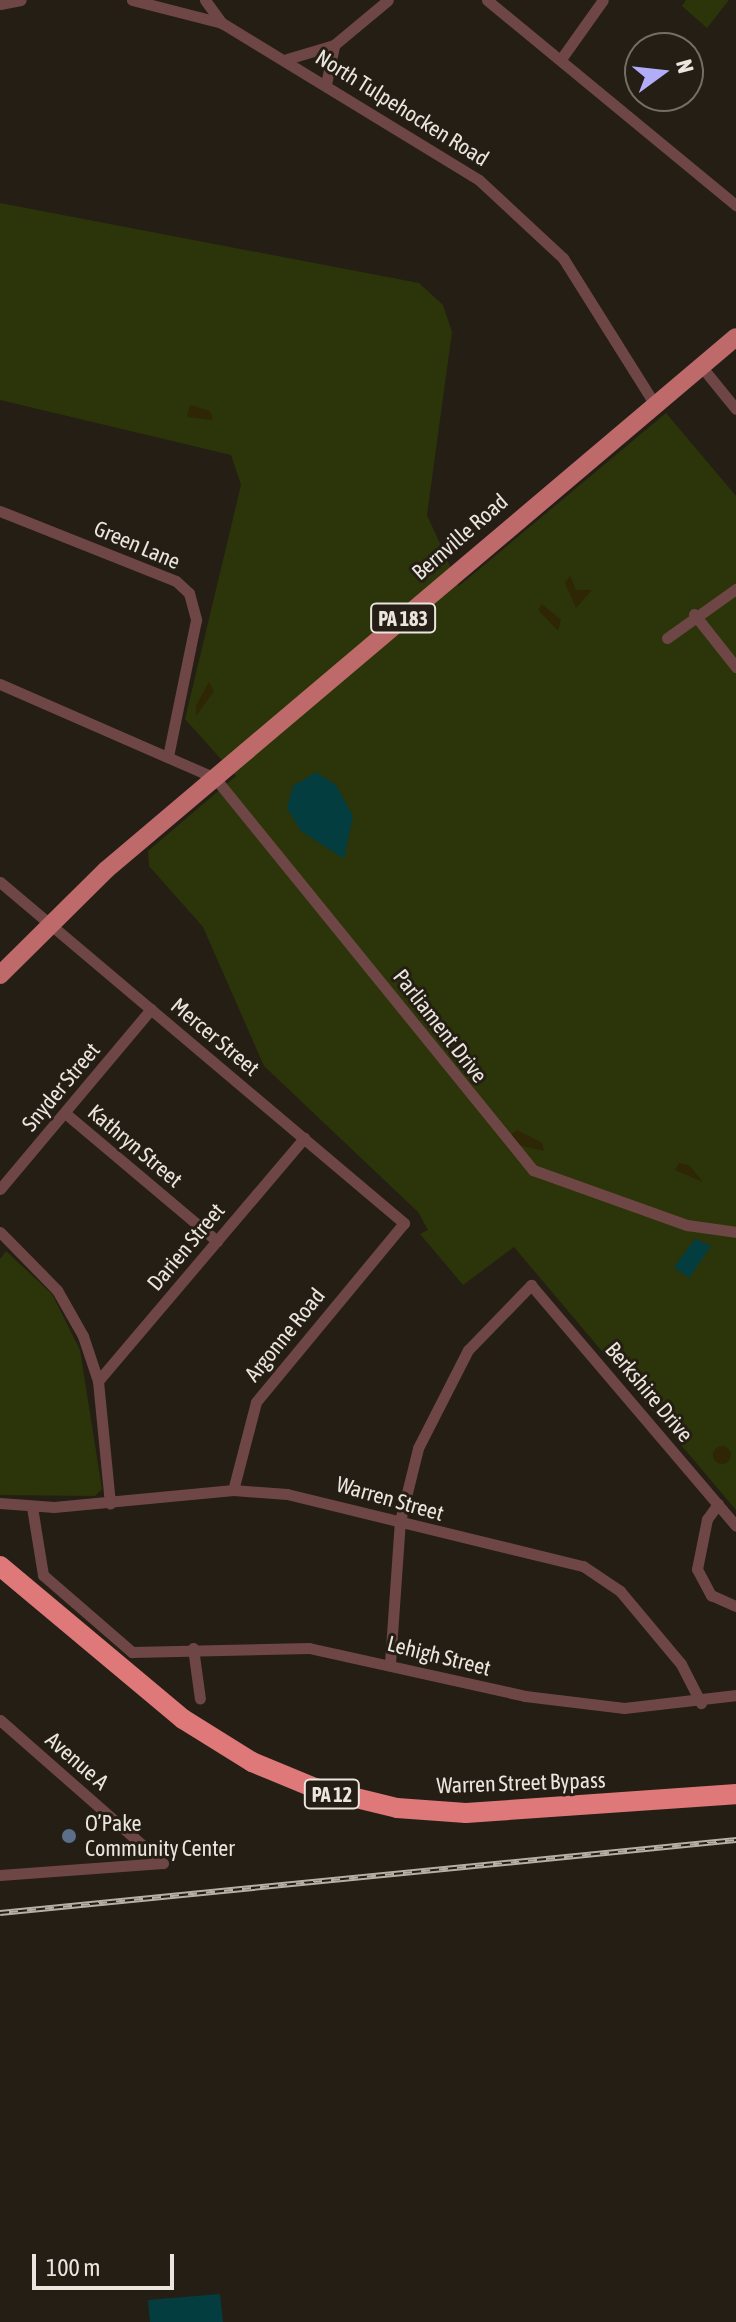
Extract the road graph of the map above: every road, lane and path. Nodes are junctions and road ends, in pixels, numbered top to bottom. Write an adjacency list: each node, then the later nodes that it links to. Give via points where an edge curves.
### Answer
1 (21, 0): 7 (street)
2 (132, 0): 8 (street, North Tulpehocken Road)
3 (205, 0): 8 (street, North Tulpehocken Road)
4 (388, 0): 9 (street)
5 (487, 0): 11 (street)
6 (603, 0): 11 (street)
7 (0, 4)
8 (222, 23): 10 (street, North Tulpehocken Road)
9 (334, 45): 10 (street); 12 (street)
10 (287, 59): 12 (street, North Tulpehocken Road)
11 (561, 59): 13 (street)
12 (326, 84): 16 (street, North Tulpehocken Road, via 461,166 531,223 581,281)
13 (736, 205)
14 (736, 337): 15 (main road, Bernville Road / PA 183)
15 (701, 366): 16 (main road, Bernville Road / PA 183); 17 (street)
16 (654, 403): 25 (main road, Bernville Road / PA 183)
17 (736, 409)
18 (0, 511): 24 (street, Green Lane, via 176,581 189,593 196,620)
19 (736, 589): 20 (street)
20 (694, 614): 21 (street); 22 (street)
21 (667, 638)
22 (736, 667)
23 (0, 684): 24 (street, Parliament Drive)
24 (168, 757): 25 (street, Parliament Drive)
25 (215, 778): 27 (main road, Bernville Road / PA 183); 35 (street, Parliament Drive, via 518,1158 596,1197)
26 (0, 882): 27 (street, Mercer Street)
27 (47, 922): 28 (main road, PA 183); 29 (street, Mercer Street)
28 (0, 975)
29 (151, 1009): 30 (street, Snyder Street); 31 (street, Mercer Street)
30 (65, 1113): 32 (street, Snyder Street); 36 (street, Kathryn Street)
31 (304, 1138): 33 (street, Mercer Street); 36 (street, Darien Street)
32 (0, 1189)
33 (404, 1223): 38 (street, Argonne Road, via 256,1402)
34 (0, 1232): 37 (street, via 57,1290)
35 (736, 1232)
36 (217, 1241): 37 (street, Darien Street)
37 (98, 1381): 40 (street)
38 (233, 1490): 40 (street, Warren Street); 43 (street, Warren Street, via 337,1502)
39 (0, 1503): 42 (street, Warren Street)
40 (110, 1503): 42 (street, Warren Street)
41 (718, 1504): 43 (street, Berkshire Drive, via 531,1285 452,1374 418,1448); 44 (street, Berkshire Drive); 47 (street, via 703,1531 697,1569 711,1595)
42 (32, 1507): 48 (street, Lehigh Street, via 43,1575 132,1652)
43 (400, 1521): 49 (street); 52 (street, Warren Street, via 583,1566 613,1583 681,1664)
44 (736, 1526)
45 (0, 1566): 54 (highway, Warren Street Bypass / PA 12, via 183,1719 315,1788 397,1808 466,1813)
46 (0, 1581): 55 (highway, Warren Street Bypass / PA 12, via 176,1728 247,1772 311,1799 396,1819 466,1825)
47 (736, 1606)
48 (193, 1648): 49 (street, Lehigh Street, via 285,1646); 51 (street)
49 (390, 1663): 52 (street, Lehigh Street, via 561,1701 646,1709)
50 (736, 1695): 52 (street, Lehigh Street)
51 (200, 1699)
52 (701, 1703)
53 (0, 1720): 56 (street, Avenue A, via 163,1863)
54 (736, 1794)
55 (736, 1805)
56 (0, 1875)

